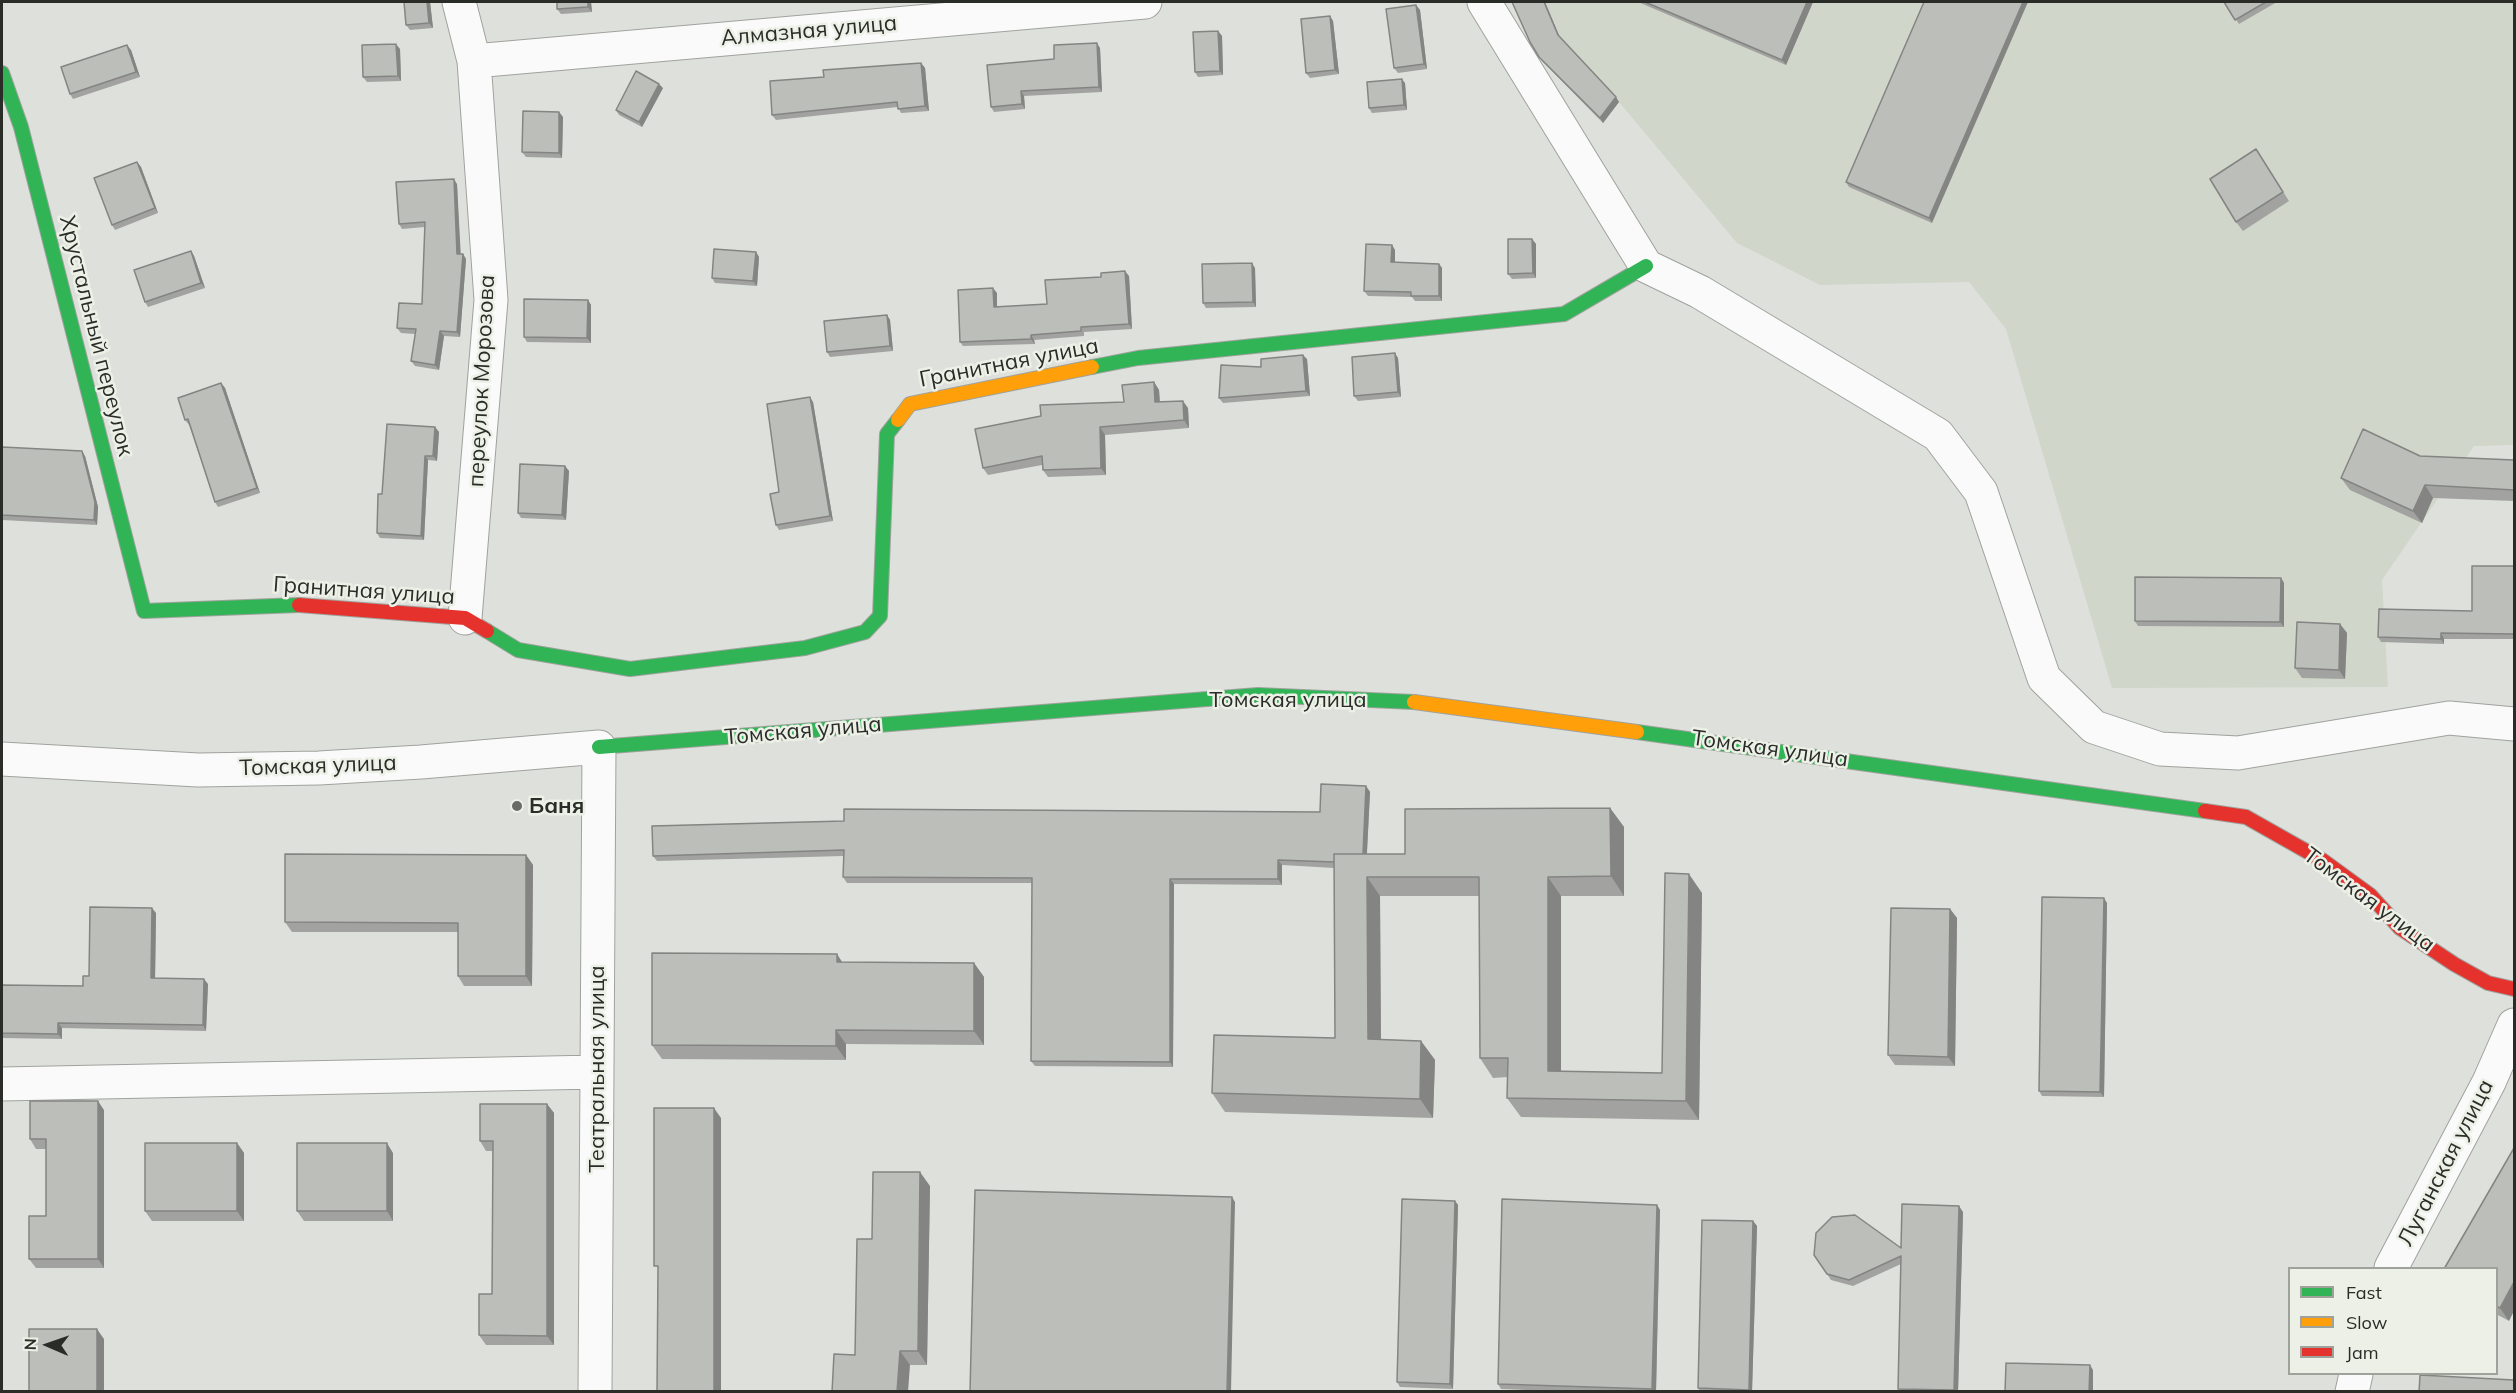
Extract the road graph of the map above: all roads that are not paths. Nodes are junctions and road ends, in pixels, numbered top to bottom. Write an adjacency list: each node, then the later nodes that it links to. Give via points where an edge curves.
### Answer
1 (459, 2): 4 (street, переулок Морозова)
2 (1144, 2): 4 (street, Алмазная улица)
3 (1484, 2): 6 (street)
4 (474, 61): 8 (street, переулок Морозова, via 491,300)
5 (2, 73): 7 (street, Хрустальный переулок, via 21,127)
6 (1646, 266): 8 (street, Гранитная улица, via 1564,314 1138,358 910,404 887,434 880,616 865,632 805,648 630,669 518,650); 9 (street, via 1700,292 1938,435 1981,492 2044,678 2094,727 2160,748 2238,753 2449,718)
7 (144, 611): 8 (street, Гранитная улица, via 289,603)
8 (465, 618)
9 (2514, 724)
10 (599, 747): 11 (street, Томская улица, via 319,768 198,770); 12 (street, Томская улица, via 1258,695 1446,705 2246,817 2322,860 2370,895 2400,928 2454,964 2488,983); 14 (street, Театральная улица)
11 (2, 759)
12 (2514, 989)
13 (2514, 1025): 16 (street, Луганская улица, via 2489,1082)
14 (597, 1072): 15 (street); 18 (street, Театральная улица)
15 (2, 1084)
16 (2392, 1267)
17 (2356, 1375): 19 (street)
18 (596, 1392)
19 (2352, 1392)

